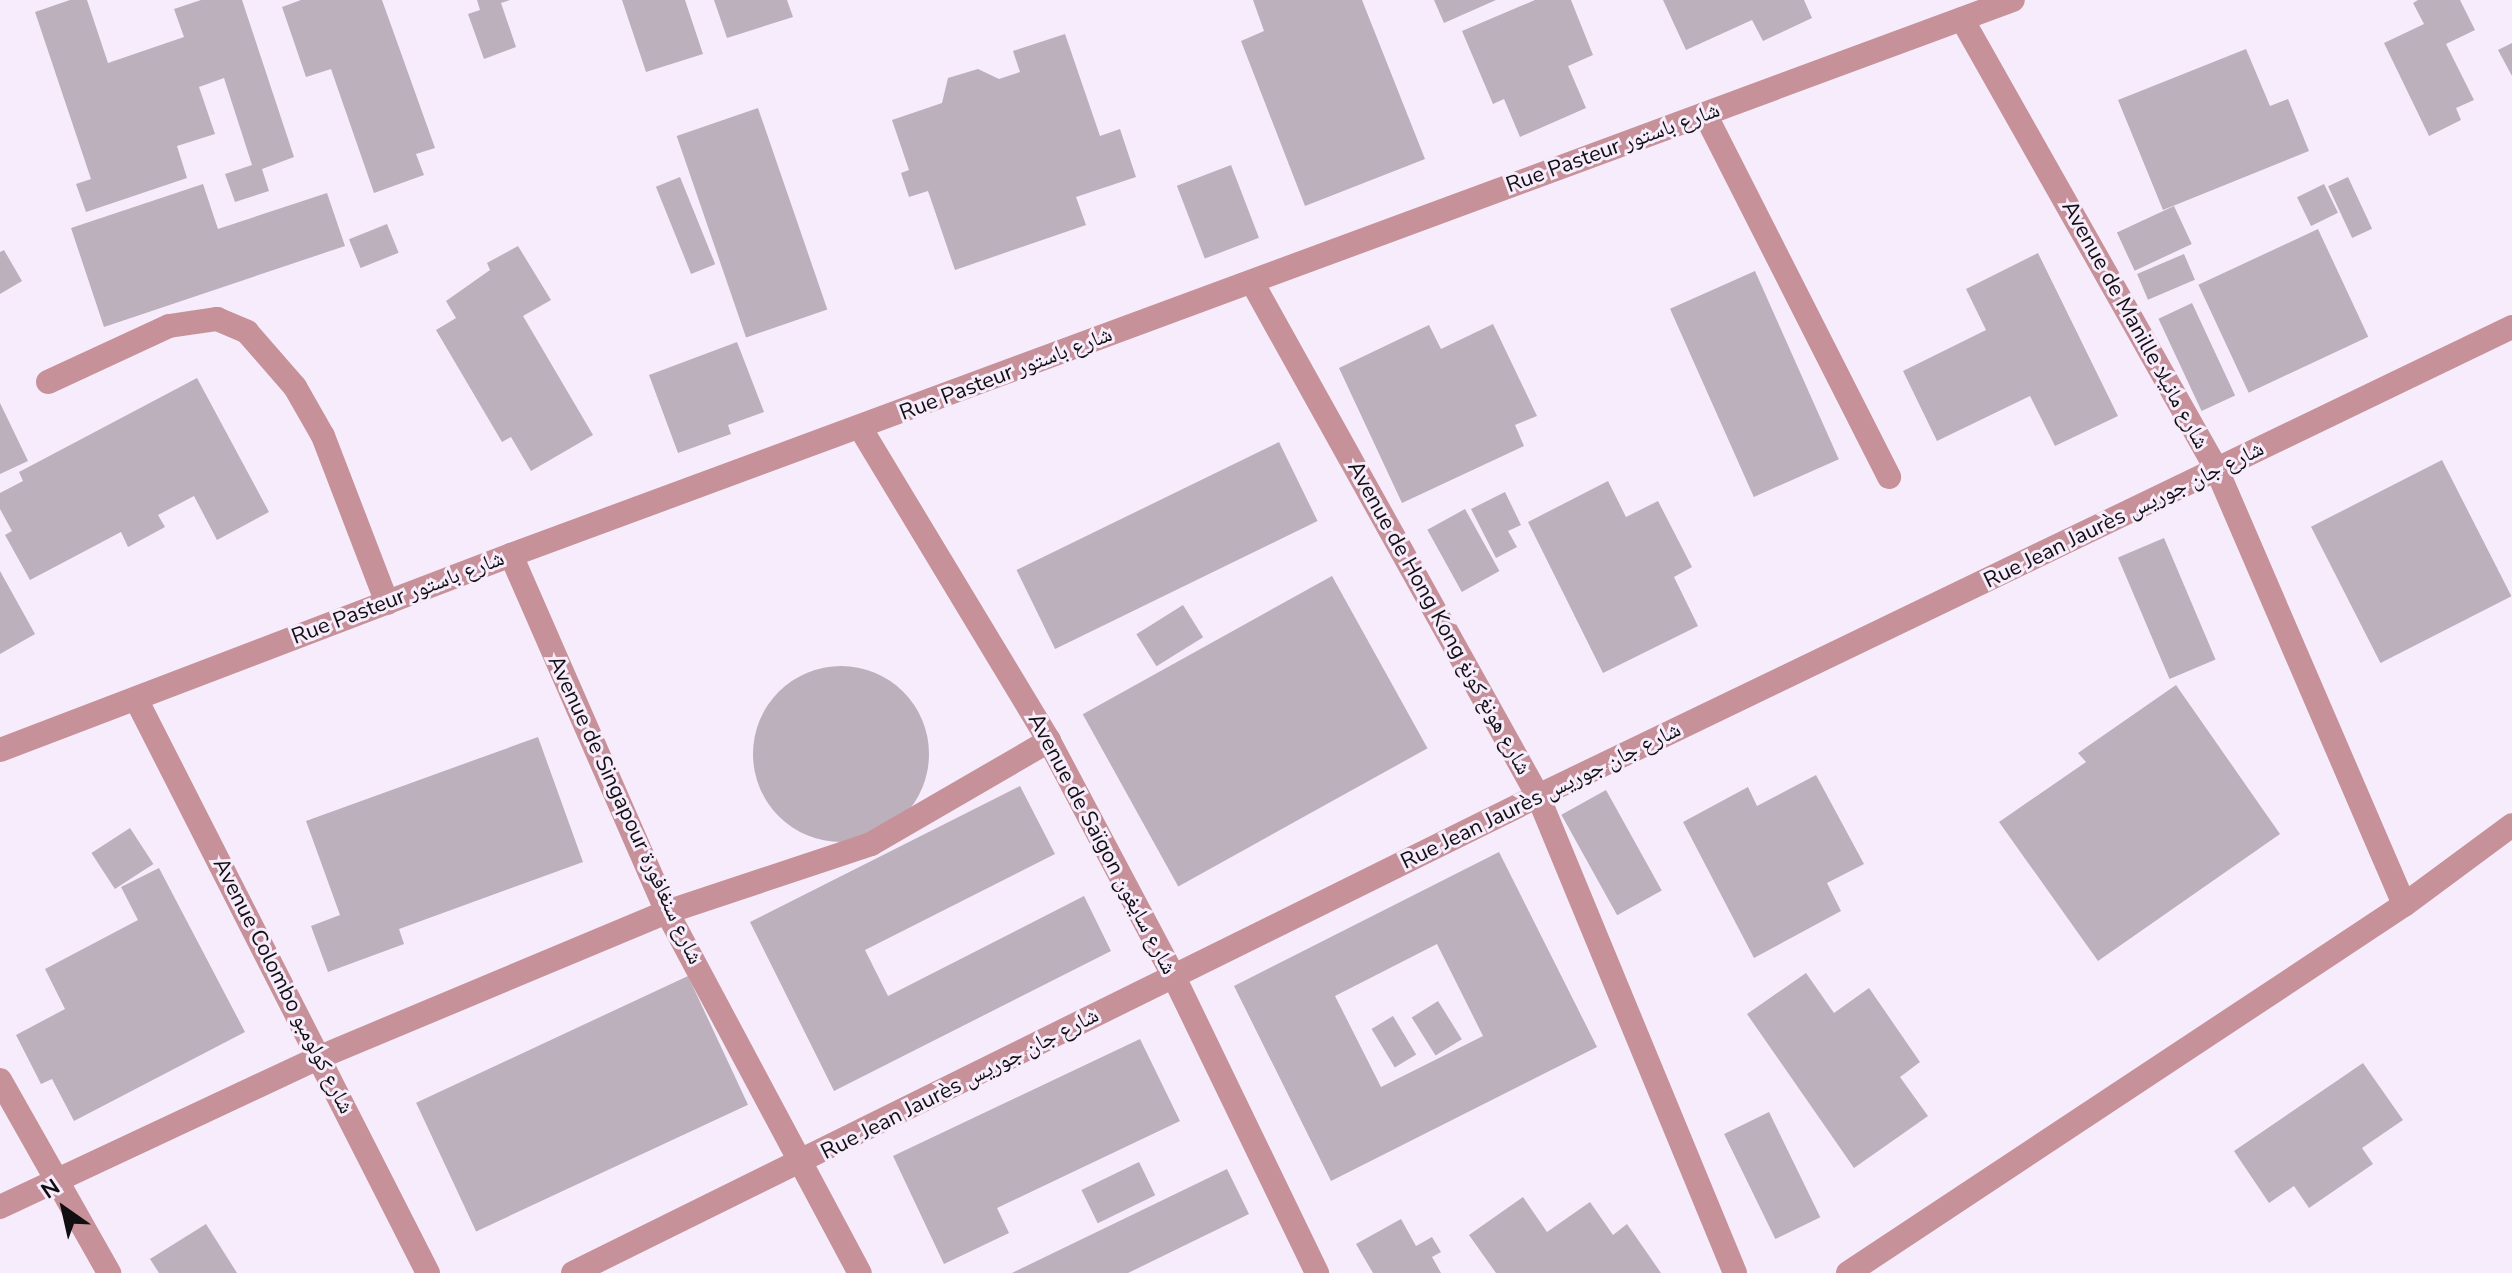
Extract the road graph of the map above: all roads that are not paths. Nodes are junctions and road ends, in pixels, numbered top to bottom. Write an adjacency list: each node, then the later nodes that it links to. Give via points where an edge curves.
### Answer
1 (2013, 0): 2 (street, Rue Pasteur شارع باستور)
2 (1962, 19): 3 (street, Rue Pasteur شارع باستور); 8 (street, Avenue de Manille شارع مانيلا)
3 (1705, 114): 4 (street, Rue Pasteur شارع باستور); 9 (street)
4 (1252, 282): 7 (street, Rue Pasteur شارع باستور); 15 (street, Avenue de Hong Kong شارع هونغ كونغ)
5 (2512, 327): 8 (street, Rue Jean Jaurès شارع جان جوريس)
6 (48, 382): 11 (street, via 169,326 217,319 247,332 295,387 323,436)
7 (861, 429): 10 (street, Rue Pasteur شارع باستور); 13 (street, Avenue de Saïgon شارع سايغون)
8 (2217, 470): 15 (street, Rue Jean Jaurès شارع جان جوريس); 17 (street, Avenue de Manille شارع مانيلا)
9 (1889, 477)
10 (511, 555): 11 (street, Rue Pasteur شارع باستور); 18 (street, Avenue de Singapour شارع سنغافورة)
11 (387, 603): 12 (street, Rue Pasteur شارع باستور)
12 (136, 699): 14 (street, Rue Pasteur شارع باستور); 20 (street, Avenue Colombo شارع كولومبو)
13 (1049, 741): 18 (street, via 871,844); 19 (street, Avenue de Saïgon شارع سايغون)
14 (0, 750)
15 (1538, 796): 19 (street, Rue Jean Jaurès شارع جان جوريس); 30 (street, Avenue de Hong Kong شارع هونغ كونغ)
16 (2512, 825): 17 (street)
17 (2404, 905): 31 (street)
18 (667, 912): 20 (street); 22 (street, Avenue de Singapour شارع سنغافورة)
19 (1174, 977): 22 (street, Rue Jean Jaurès شارع جان جوريس); 29 (street, Avenue de Saïgon شارع سايغون)
20 (320, 1057): 23 (street); 26 (street, Avenue Colombo شارع كولومبو)
21 (0, 1080): 23 (street)
22 (802, 1164): 27 (street, Rue Jean Jaurès شارع جان جوريس); 28 (street, Avenue de Singapour شارع سنغافورة)
23 (60, 1179): 24 (street); 25 (street)
24 (0, 1207)
25 (109, 1273)
26 (428, 1273)
27 (573, 1273)
28 (860, 1273)
29 (1317, 1273)
30 (1735, 1273)
31 (1848, 1273)

